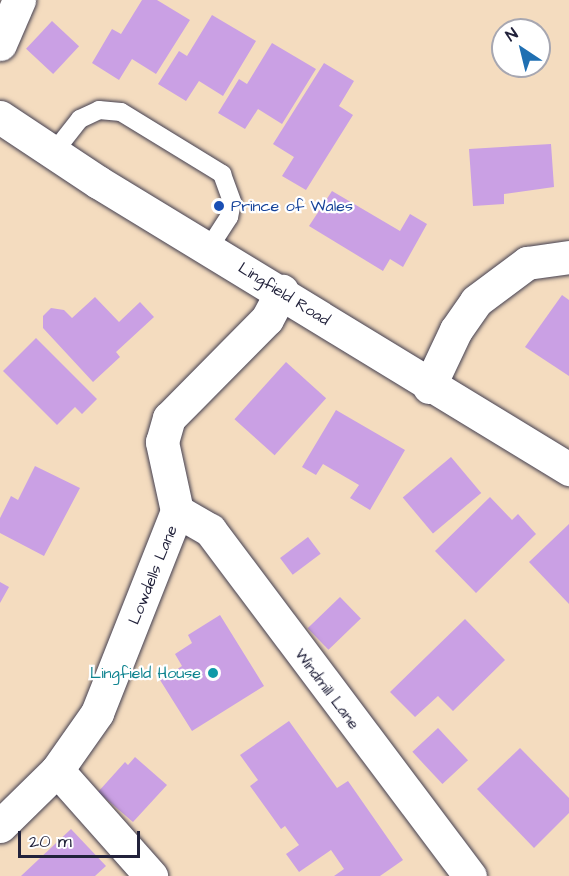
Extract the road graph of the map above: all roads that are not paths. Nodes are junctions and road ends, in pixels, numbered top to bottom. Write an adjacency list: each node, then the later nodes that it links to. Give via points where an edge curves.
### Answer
1 (19, 0): 2 (street)
2 (0, 44)
3 (0, 117): 4 (street, Lingfield Road)
4 (54, 152): 5 (street, Lingfield Road); 5 (lane, via 80,119 99,110 121,112 222,174 232,202 229,217)
5 (209, 248): 7 (street, Lingfield Road)
6 (569, 257): 8 (street, via 527,263 476,300 456,330)
7 (282, 291): 8 (street, Lingfield Road); 10 (street, Lowdells Lane, via 267,319 169,418 162,442)
8 (429, 387): 9 (street, Lingfield Road)
9 (569, 469)
10 (177, 511): 11 (street, Lowdells Lane, via 97,713); 14 (street, Windmill Lane, via 210,530)
11 (57, 770): 12 (street, Lowdells Lane); 13 (street)
12 (0, 826)
13 (151, 876)
14 (470, 876)

